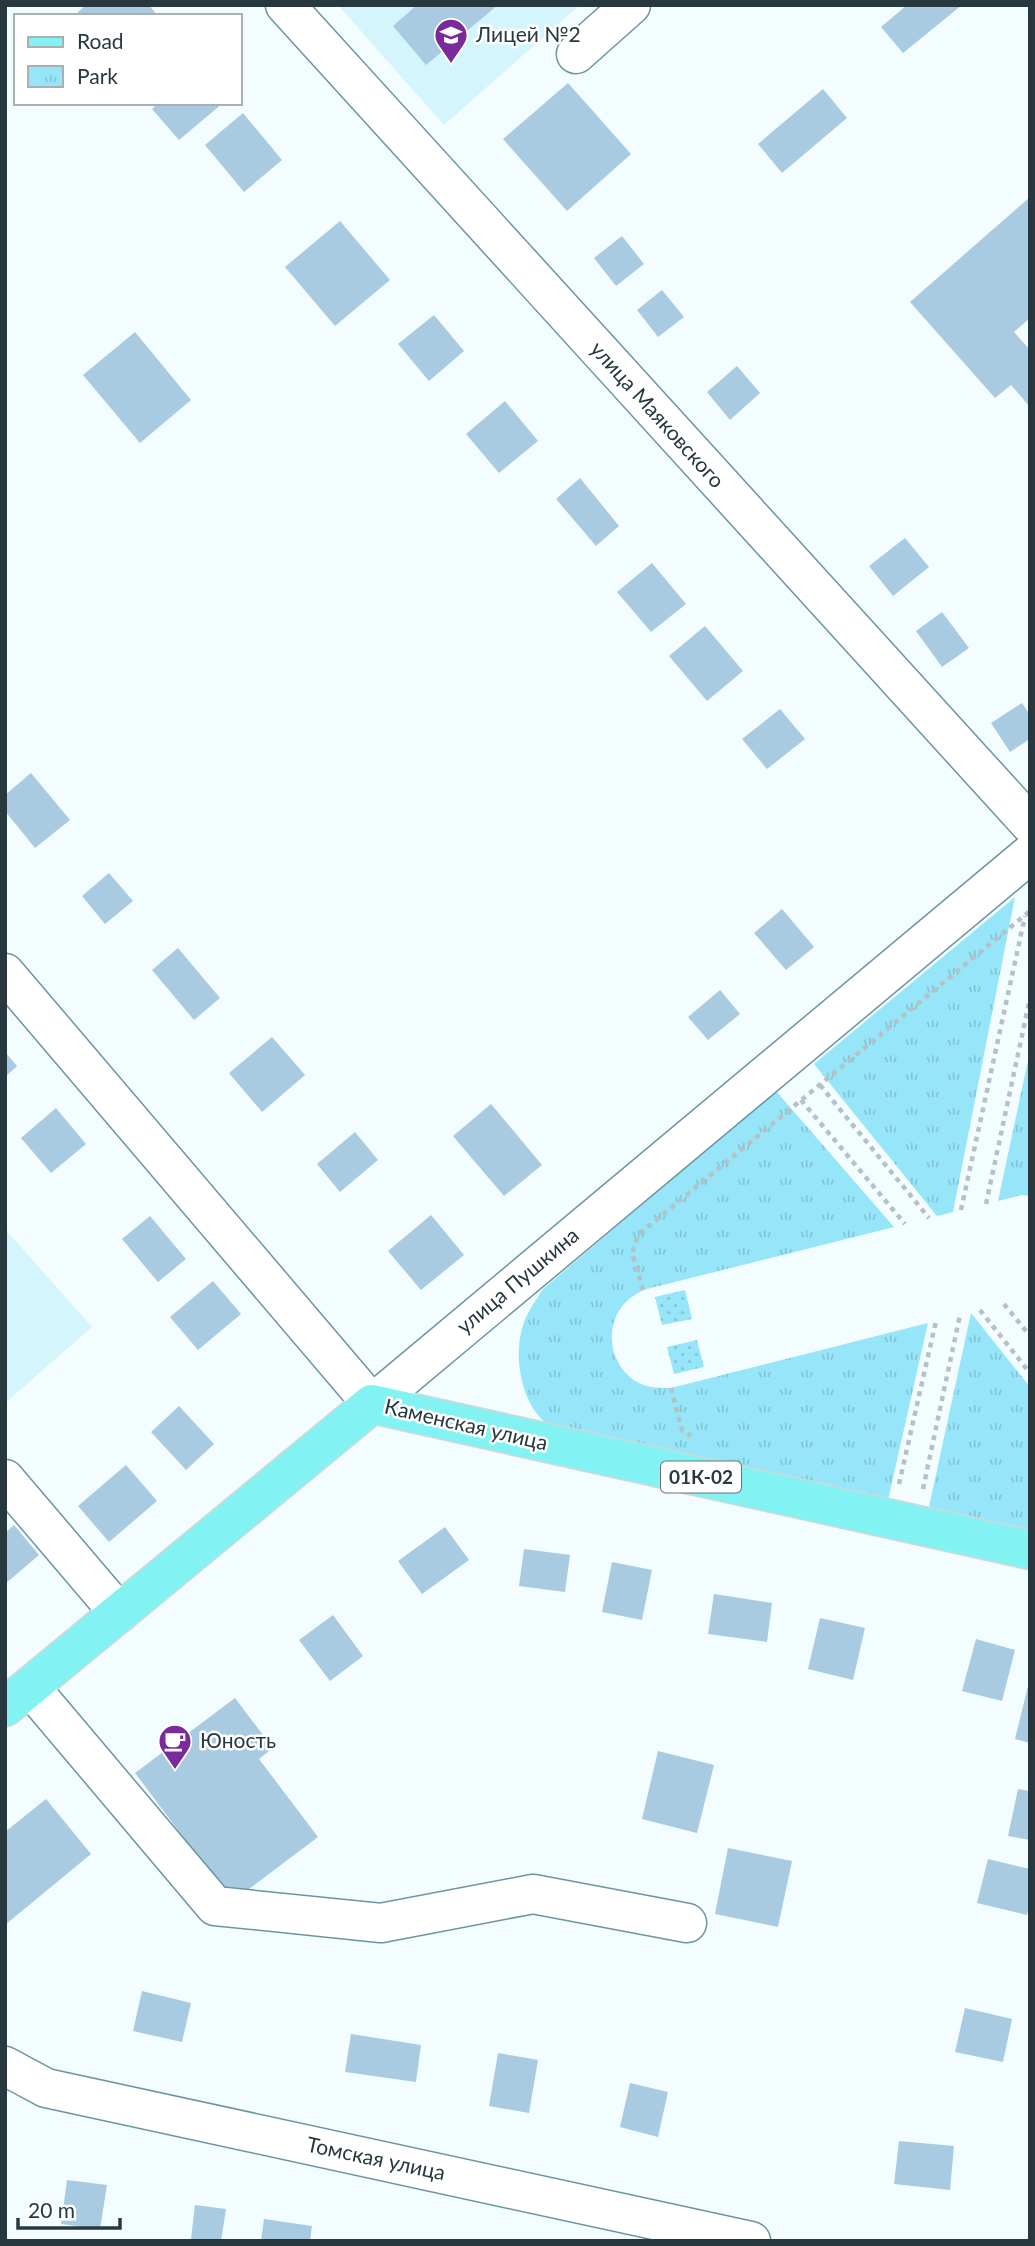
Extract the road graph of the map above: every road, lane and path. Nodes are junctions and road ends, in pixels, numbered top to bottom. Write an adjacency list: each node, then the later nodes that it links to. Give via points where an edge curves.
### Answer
1 (285, 5): 4 (street, улица Маяковского)
2 (631, 5): 3 (street)
3 (576, 54)
4 (1030, 824)
5 (1030, 854): 22 (street, улица Пушкина)
6 (1027, 913): 9 (path); 12 (path)
7 (5, 973): 22 (street, Каменская улица)
8 (1030, 998): 11 (path)
9 (820, 1085): 10 (path); 13 (path)
10 (801, 1100): 14 (path); 15 (path, via 638,1235 632,1253)
11 (986, 1204)
12 (961, 1210)
13 (929, 1218)
14 (905, 1224)
15 (643, 1290)
16 (1004, 1304): 20 (path)
17 (980, 1310): 21 (path)
18 (960, 1315): 24 (path)
19 (936, 1321): 24 (path)
20 (1030, 1336)
21 (1030, 1373)
22 (372, 1404): 24 (main road, Каменская улица / 01К-02); 26 (main road, улица Пушкина)
23 (5, 1479): 26 (street)
24 (903, 1523): 25 (main road, Каменская улица / 01К-02)
25 (1030, 1550)
26 (120, 1613): 27 (main road, улица Пушкина)
27 (17, 1697): 28 (street, via 215,1906 381,1923 533,1894)
28 (687, 1923)
29 (5, 2066): 30 (street, Томская улица, via 46,2088)
30 (751, 2241)

